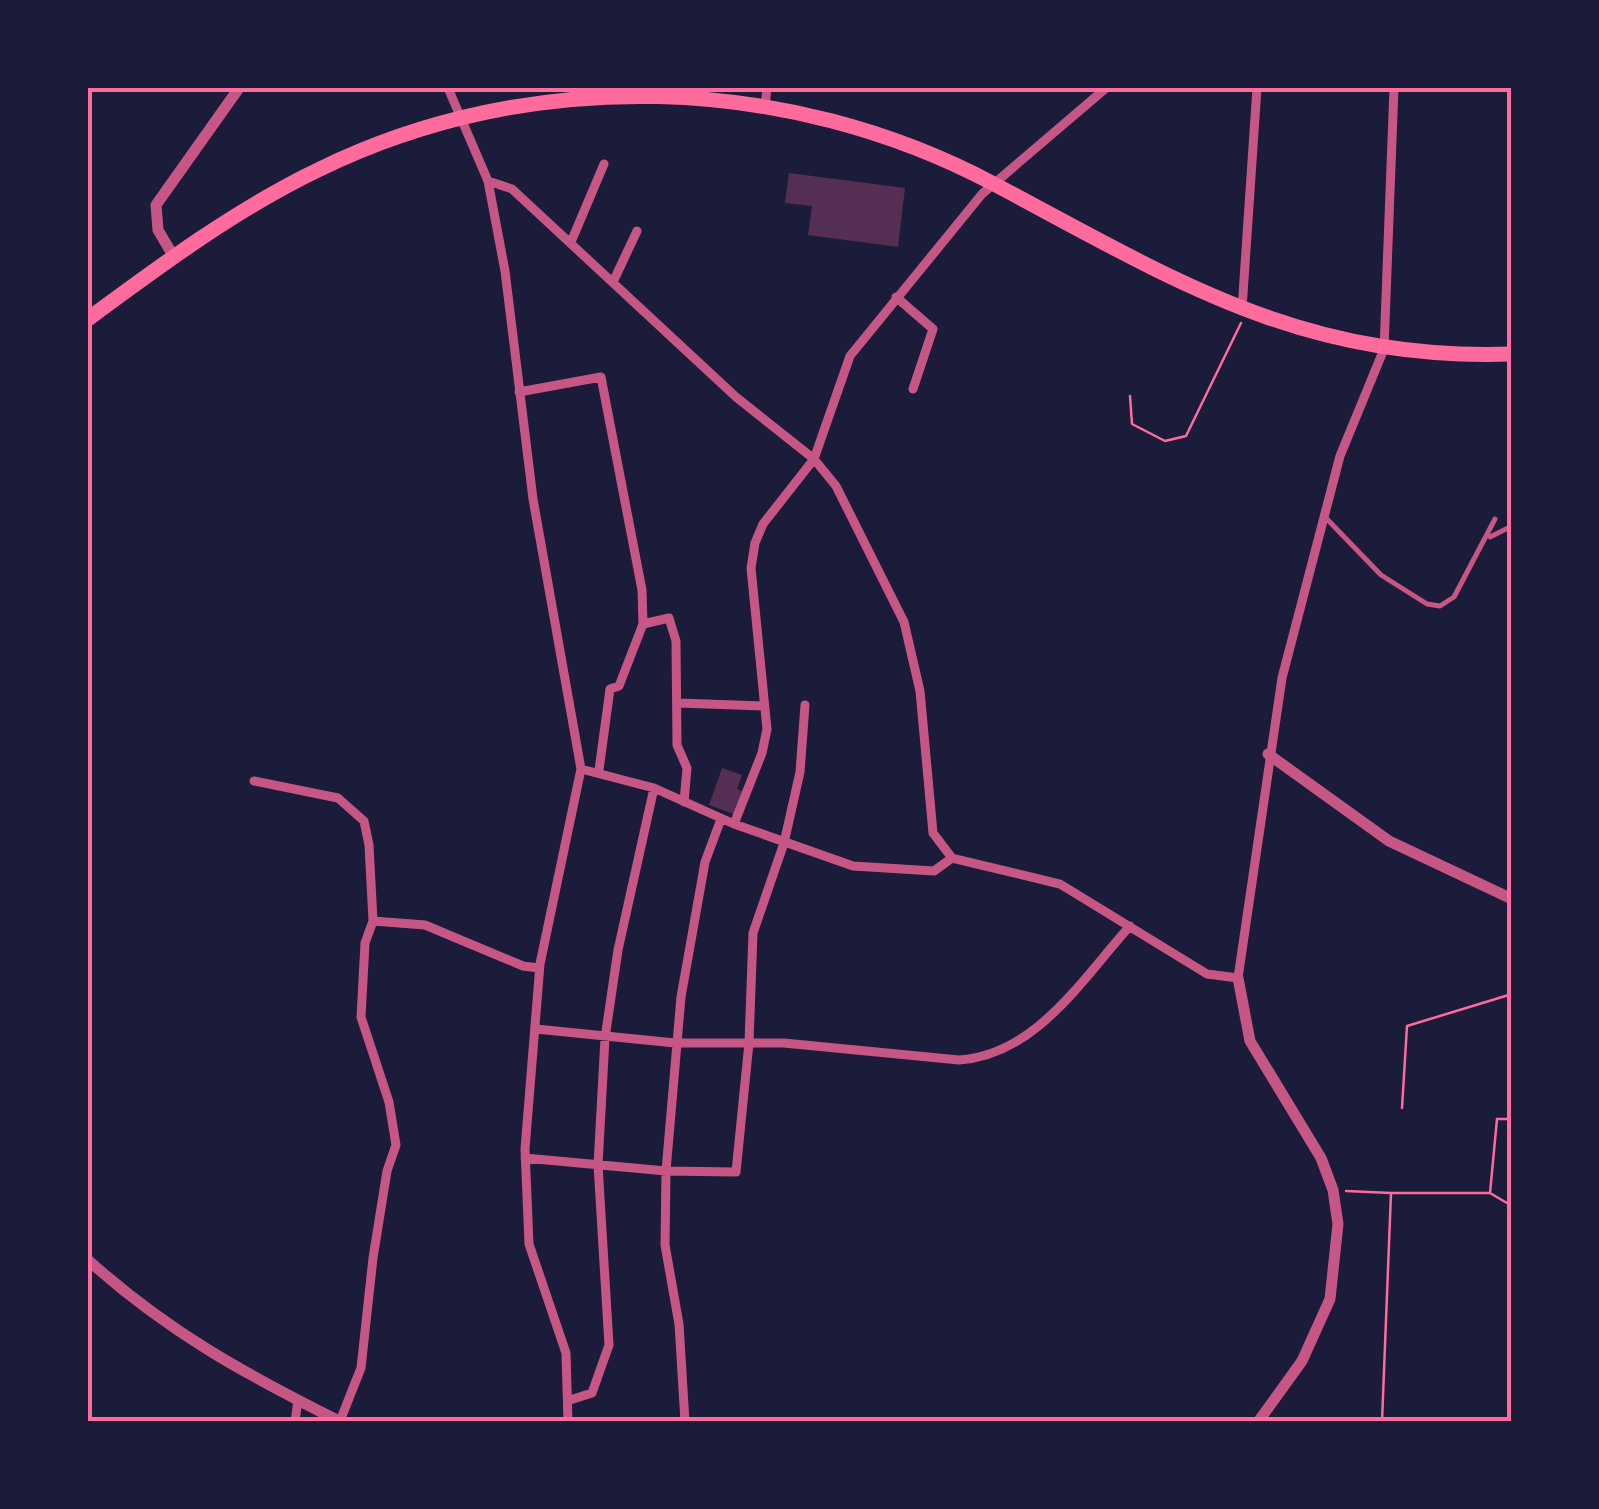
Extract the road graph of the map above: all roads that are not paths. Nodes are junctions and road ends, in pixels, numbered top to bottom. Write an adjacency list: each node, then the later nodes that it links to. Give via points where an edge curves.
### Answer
1 (239, 88): 14 (street, via 156,205 158,230)
2 (448, 88): 8 (street)
3 (767, 88): 7 (street)
4 (1106, 88): 11 (street)
5 (1257, 88): 17 (street)
6 (1394, 88): 19 (street)
7 (765, 106): 8 (highway, via 602,96); 11 (highway, via 898,142)
8 (461, 116): 10 (street); 14 (highway, via 319,169)
9 (604, 164): 13 (street)
10 (488, 181): 13 (street, via 512,189); 22 (street)
11 (994, 184): 16 (street); 17 (highway)
12 (637, 231): 15 (street)
13 (572, 242): 15 (street)
14 (174, 257): 18 (highway)
15 (613, 282): 23 (street, via 736,398)
16 (896, 297): 21 (street, via 933,329); 23 (street, via 844,368)
17 (1242, 312): 19 (highway)
18 (88, 319)
19 (1384, 349): 20 (highway); 24 (street)
20 (1512, 354)
21 (913, 389)
22 (520, 392): 28 (street, via 602,377); 33 (street)
23 (814, 459): 31 (street, via 763,524 751,568); 41 (street, via 868,542 904,622 920,691 933,833)
24 (1322, 514): 27 (lane, via 1381,574 1440,606 1454,597); 32 (street)
25 (1494, 519): 27 (lane)
26 (1512, 526): 27 (lane)
27 (1487, 538)
28 (643, 624): 29 (street, via 665,617 673,626); 34 (street, via 619,686 610,689)
29 (679, 703): 31 (street); 37 (street)
30 (806, 705): 40 (street)
31 (763, 706): 39 (street, via 762,753)
32 (1268, 754): 42 (street, via 1389,841); 46 (street)
33 (581, 768): 34 (street); 45 (street)
34 (599, 770): 36 (street)
35 (254, 781): 43 (street, via 338,798 364,821)
36 (654, 788): 37 (street); 48 (street)
37 (684, 802): 38 (street)
38 (721, 819): 39 (street); 49 (street, via 705,862)
39 (734, 824): 40 (street)
40 (784, 843): 41 (street, via 852,866 934,871); 50 (street, via 754,932)
41 (952, 858): 44 (street, via 1060,884)
42 (1512, 899)
43 (373, 922): 45 (street, via 424,924); 57 (street, via 365,943 360,1017 390,1102 396,1145 378,1223 361,1368)
44 (1130, 926): 46 (street, via 1208,974); 50 (street, via 1036,1029 986,1058)
45 (540, 968): 47 (street)
46 (1238, 978): 61 (street, via 1250,1040 1321,1158 1338,1224 1330,1299 1302,1360)
47 (536, 1030): 48 (street); 51 (street)
48 (605, 1038): 49 (street); 52 (street)
49 (675, 1043): 50 (street); 53 (street)
50 (749, 1043): 53 (street, via 736,1172)
51 (526, 1158): 52 (street); 56 (street, via 529,1244 566,1352)
52 (598, 1165): 53 (street); 56 (street, via 609,1345 592,1392)
53 (666, 1171): 60 (street, via 665,1246 679,1324)
54 (88, 1260): 55 (street, via 155,1318)
55 (298, 1400): 57 (street); 58 (street)
56 (570, 1400): 59 (street)
57 (340, 1421)
58 (295, 1422)
59 (568, 1422)
60 (685, 1422)
61 (1258, 1422)

